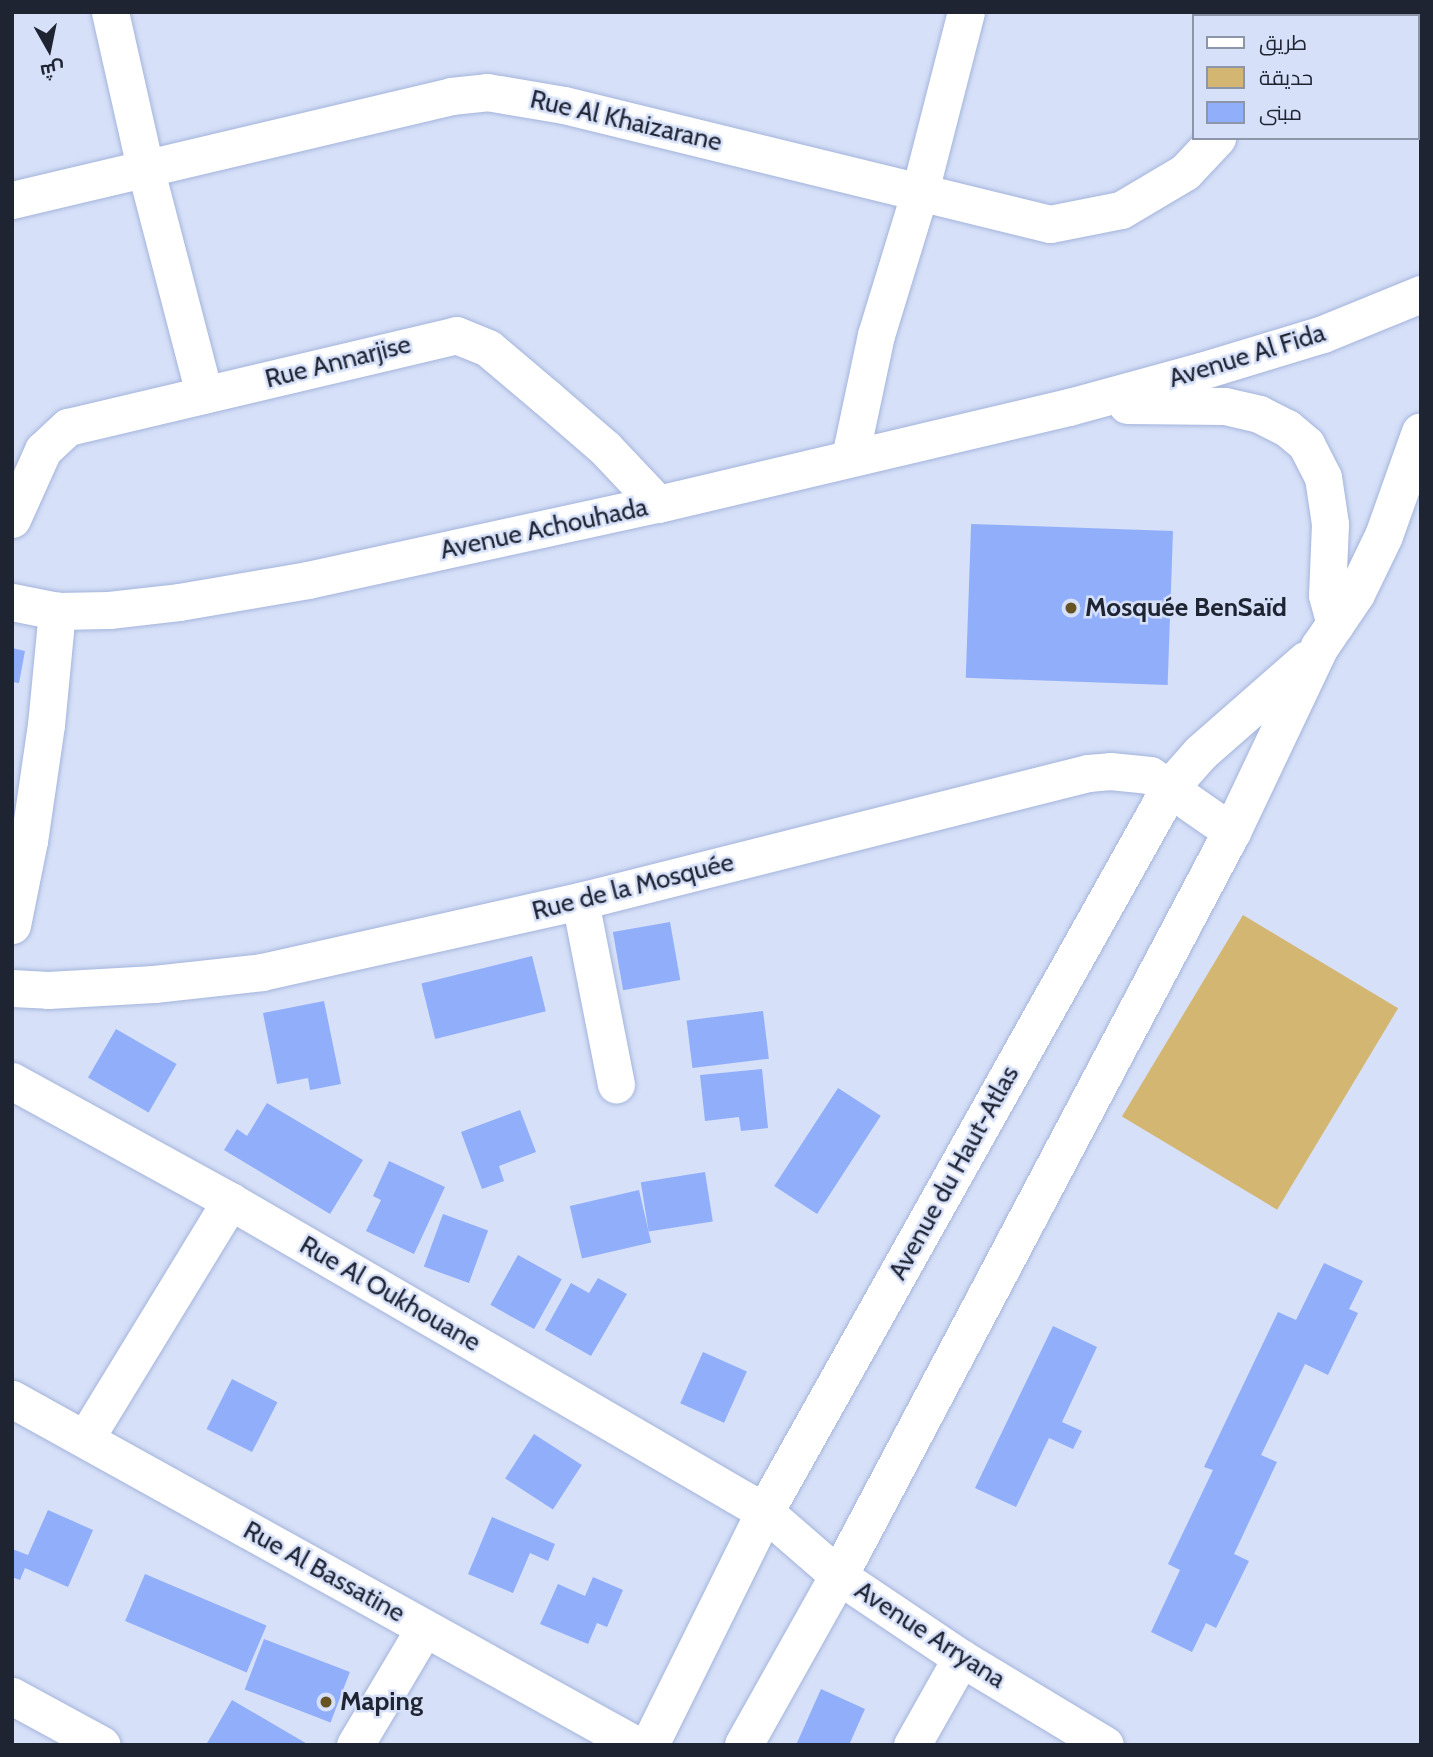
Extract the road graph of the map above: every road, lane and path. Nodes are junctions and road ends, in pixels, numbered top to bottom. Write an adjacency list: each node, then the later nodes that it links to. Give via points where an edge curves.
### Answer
1 (110, 12): 4 (street)
2 (966, 12): 5 (street)
3 (1215, 140): 5 (street, Rue Al Khaizarane, via 1185,172 1121,210 1084,219 1050,224)
4 (145, 167): 5 (street, Rue Al Khaizarane, via 451,96 487,92 564,105); 6 (street, Rue Al Khaizarane); 8 (street)
5 (920, 191): 11 (street, via 876,335)
6 (12, 200)
7 (1421, 294): 9 (street, Avenue Al Fida, via 1323,334)
8 (204, 394): 12 (street, Rue Annarjise, via 442,336 468,338 488,348 595,439); 13 (street, Rue Annarjise, via 68,427 43,450)
9 (1069, 407): 11 (street, Avenue Achouhada); 16 (street, via 1225,406 1259,414 1306,444 1323,477 1329,524)
10 (1421, 432): 16 (main road, Avenue du Haut-Atlas, via 1384,536 1356,594)
11 (850, 457): 12 (street, Avenue Achouhada)
12 (658, 504): 15 (street, Avenue Achouhada, via 308,580 179,603)
13 (12, 519)
14 (12, 602): 15 (street, Avenue Achouhada)
15 (57, 611): 20 (street, via 46,725)
16 (1328, 636): 17 (main road, Avenue du Haut-Atlas, via 1201,753); 18 (main road, Avenue du Haut-Atlas)
17 (1171, 787): 18 (street, Rue de la Mosquée); 19 (street, Rue de la Mosquée, via 1150,775 1088,773); 27 (main road, Avenue du Haut-Atlas)
18 (1232, 832): 28 (main road, Avenue du Haut-Atlas)
19 (580, 901): 21 (street, Rue de la Mosquée, via 262,972 154,984); 23 (street)
20 (12, 925)
21 (12, 988)
22 (12, 1081): 24 (street, Rue Al Oukhouane)
23 (616, 1085)
24 (230, 1201): 26 (street); 27 (street, Rue Al Oukhouane)
25 (12, 1399): 26 (street, Rue Al Bassatine)
26 (85, 1439): 29 (street, Rue Al Bassatine)
27 (765, 1512): 28 (street, Avenue Arryana); 35 (main road, Avenue du Haut-Atlas)
28 (839, 1576): 30 (street, Avenue Arryana); 36 (main road, Avenue du Haut-Atlas)
29 (424, 1629): 33 (street); 34 (street, Rue Al Bassatine)
30 (961, 1658): 37 (street); 38 (street, Avenue Arryana)
31 (12, 1696): 32 (street)
32 (82, 1740)
33 (355, 1745)
34 (636, 1745)
35 (650, 1745)
36 (744, 1745)
37 (912, 1745)
38 (1105, 1745)

